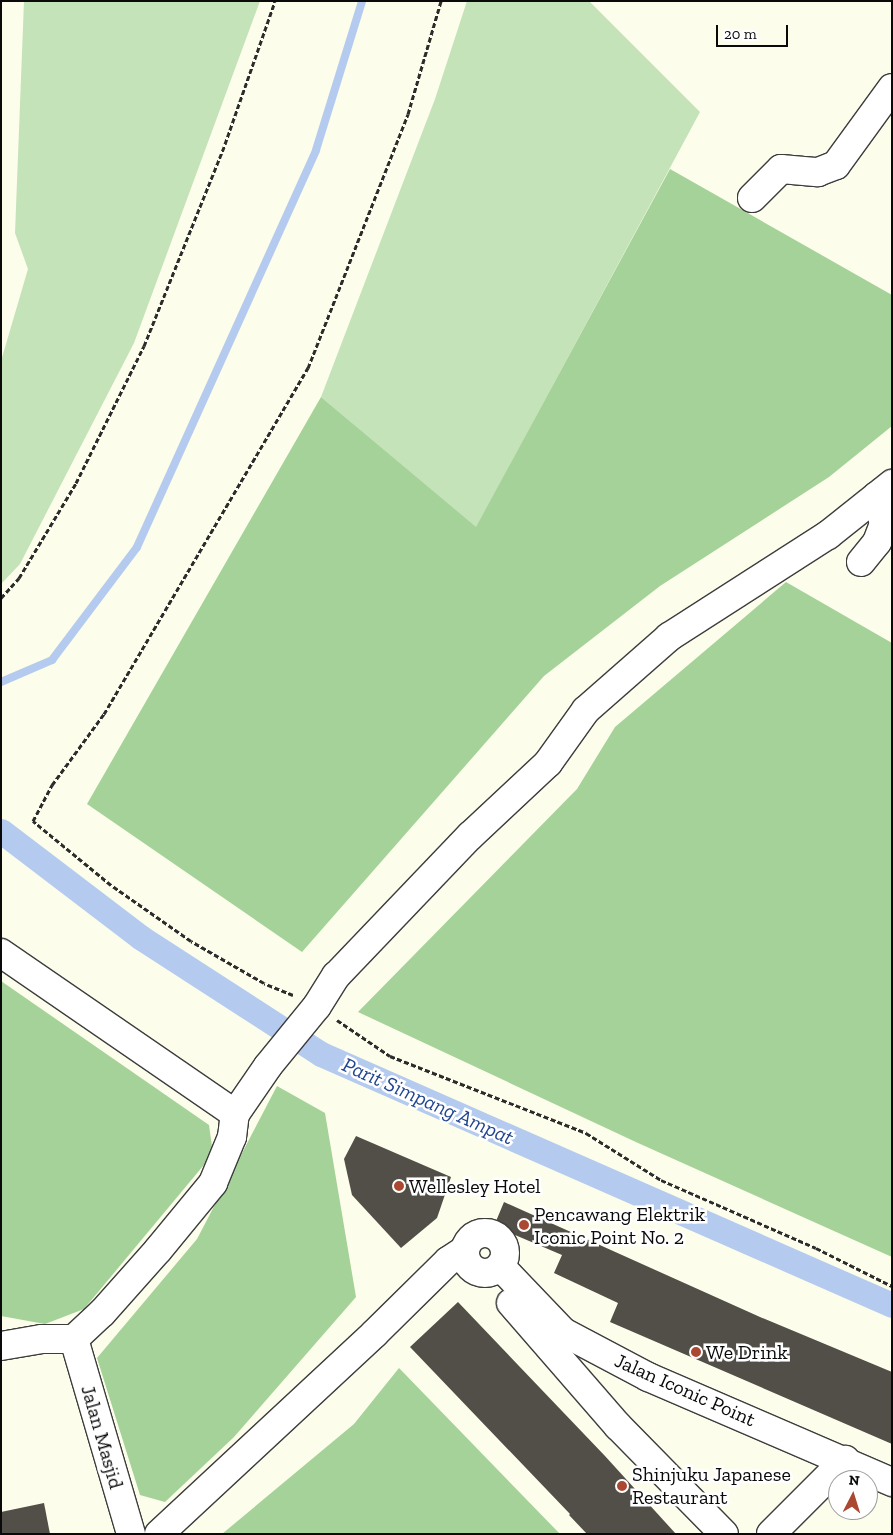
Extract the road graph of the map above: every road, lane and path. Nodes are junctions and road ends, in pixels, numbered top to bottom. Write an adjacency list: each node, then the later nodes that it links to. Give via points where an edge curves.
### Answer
1 (275, 1): 7 (path, via 225,144 144,346 76,483 19,578)
2 (441, 1): 9 (path, via 408,114 308,368 104,714 52,785 33,820 111,885 191,941)
3 (892, 88): 4 (street, via 836,165 818,172 782,170)
4 (752, 198)
5 (884, 490): 6 (street, via 884,524 877,542); 9 (street, via 828,535 669,637 586,710 548,763 470,836 336,976)
6 (861, 562)
7 (1, 598)
8 (1, 953): 10 (street)
9 (313, 1011): 10 (street, via 268,1066); 12 (path, via 390,1056 586,1134 661,1180 816,1248)
10 (235, 1114): 13 (street, via 232,1137 213,1183 102,1313)
11 (492, 1270): 15 (street, Jalan Iconic Point, via 563,1332 648,1377); 18 (street, via 478,1272 468,1263 465,1250 448,1261); 19 (street, via 618,1426)
12 (892, 1286)
13 (74, 1339): 14 (street, via 42,1339); 17 (street, Jalan Masjid)
14 (1, 1346)
15 (845, 1460): 16 (street, Jalan Iconic Point); 20 (street)
16 (892, 1482)
17 (131, 1534)
18 (159, 1534)
19 (724, 1534)
20 (772, 1534)

